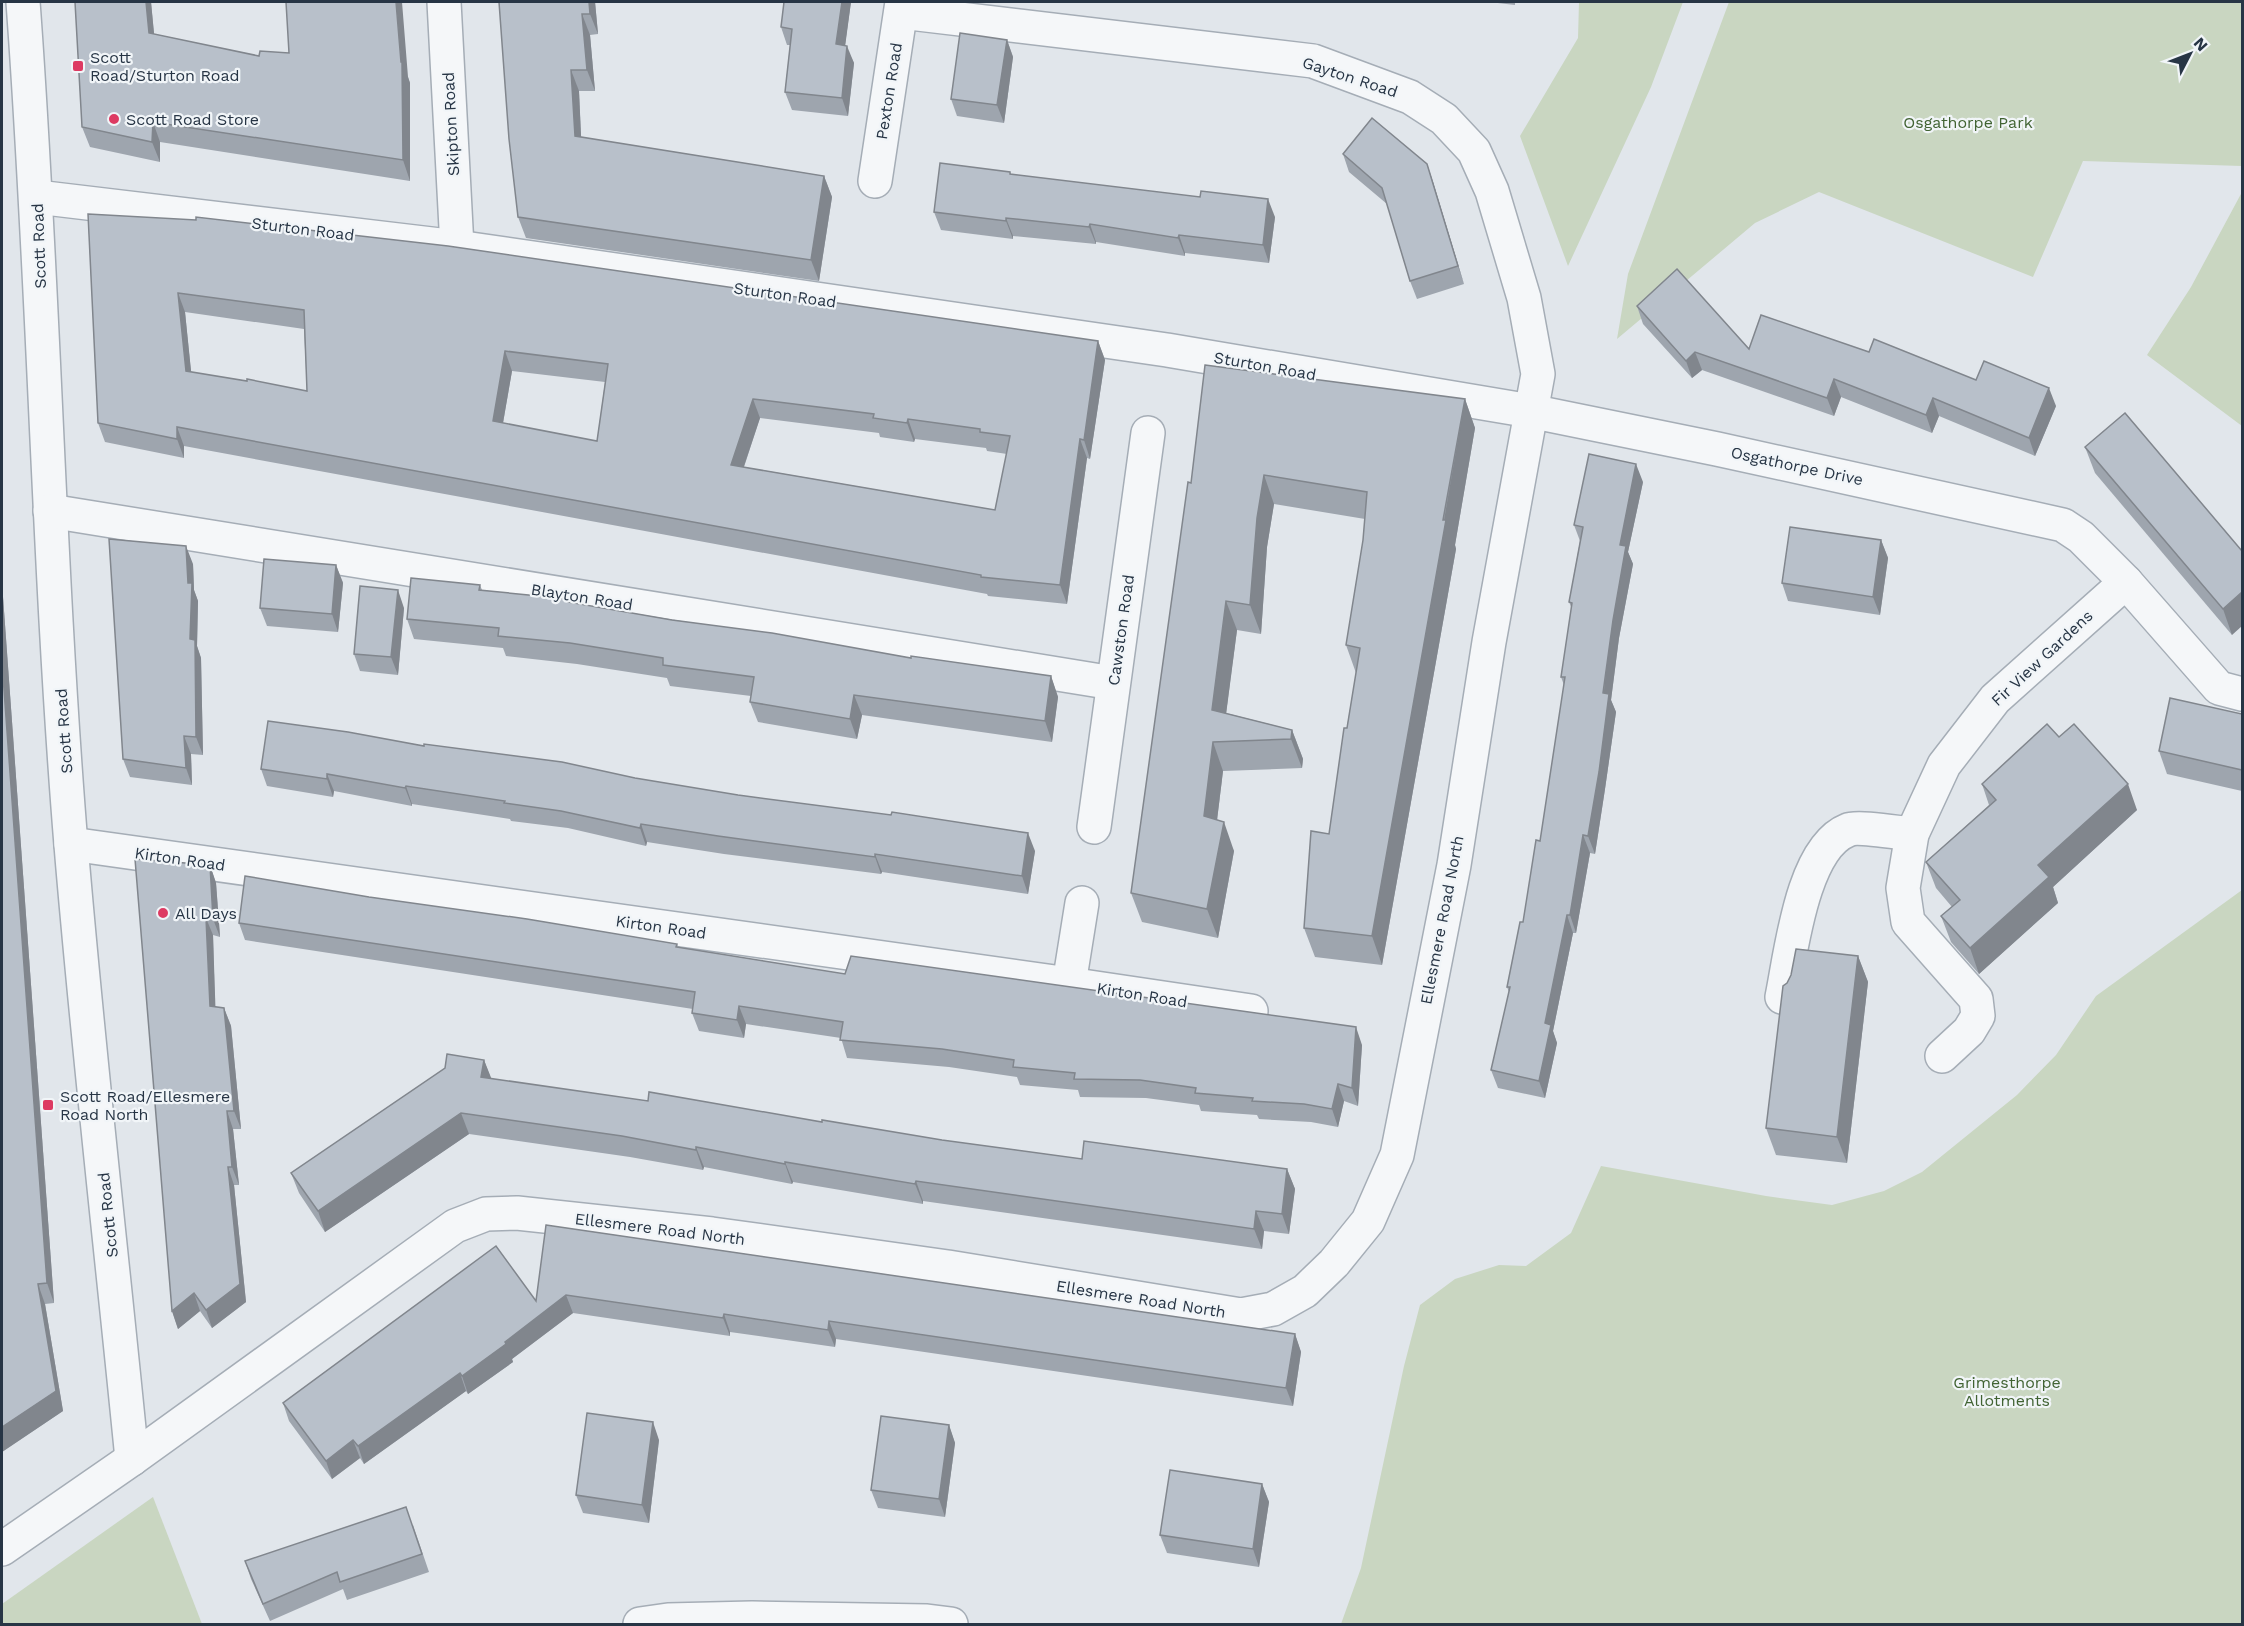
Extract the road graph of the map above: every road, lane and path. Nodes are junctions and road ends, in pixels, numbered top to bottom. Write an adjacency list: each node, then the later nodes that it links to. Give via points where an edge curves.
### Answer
1 (23, 2): 5 (street, Scott Road)
2 (444, 2): 6 (street, Skipton Road)
3 (902, 7): 4 (street, Pexton Road); 7 (street, Gayton Road, via 1313,61 1410,97 1444,119 1474,151 1492,191 1524,298 1538,374)
4 (875, 181)
5 (37, 197): 6 (street, Sturton Road); 9 (street, Scott Road)
6 (457, 248): 7 (street, Sturton Road, via 1167,350)
7 (1530, 411): 10 (street, Osgathorpe Drive, via 2063,525 2081,537); 21 (street, Ellesmere Road North, via 1454,865 1397,1155 1368,1221 1305,1291 1273,1309 1241,1315 948,1267 735,1238 517,1213 486,1214 455,1226)
8 (1148, 433): 11 (street, Cawston Road)
9 (50, 511): 11 (street, Blayton Road); 15 (street, Scott Road)
10 (2127, 582): 12 (street, via 2219,688); 14 (street, Fir View Gardens, via 1995,699 1944,765)
11 (1113, 683): 13 (street, Cawston Road)
12 (2242, 693)
13 (1094, 827)
14 (1912, 834): 18 (street, via 1850,829 1830,840 1817,858 1804,894); 20 (street, Fir View Gardens, via 1903,888 1908,922 1976,999 1978,1016 1970,1031)
15 (71, 844): 17 (street, Kirton Road); 21 (street, Scott Road)
16 (1082, 903): 17 (street)
17 (1069, 984): 19 (street, Kirton Road)
18 (1782, 997)
19 (1251, 1011)
20 (1942, 1056)
21 (132, 1459): 22 (street, Ellesmere Road North)
22 (2, 1549)
23 (640, 1624): 24 (street, via 752,1618)
24 (951, 1624)

